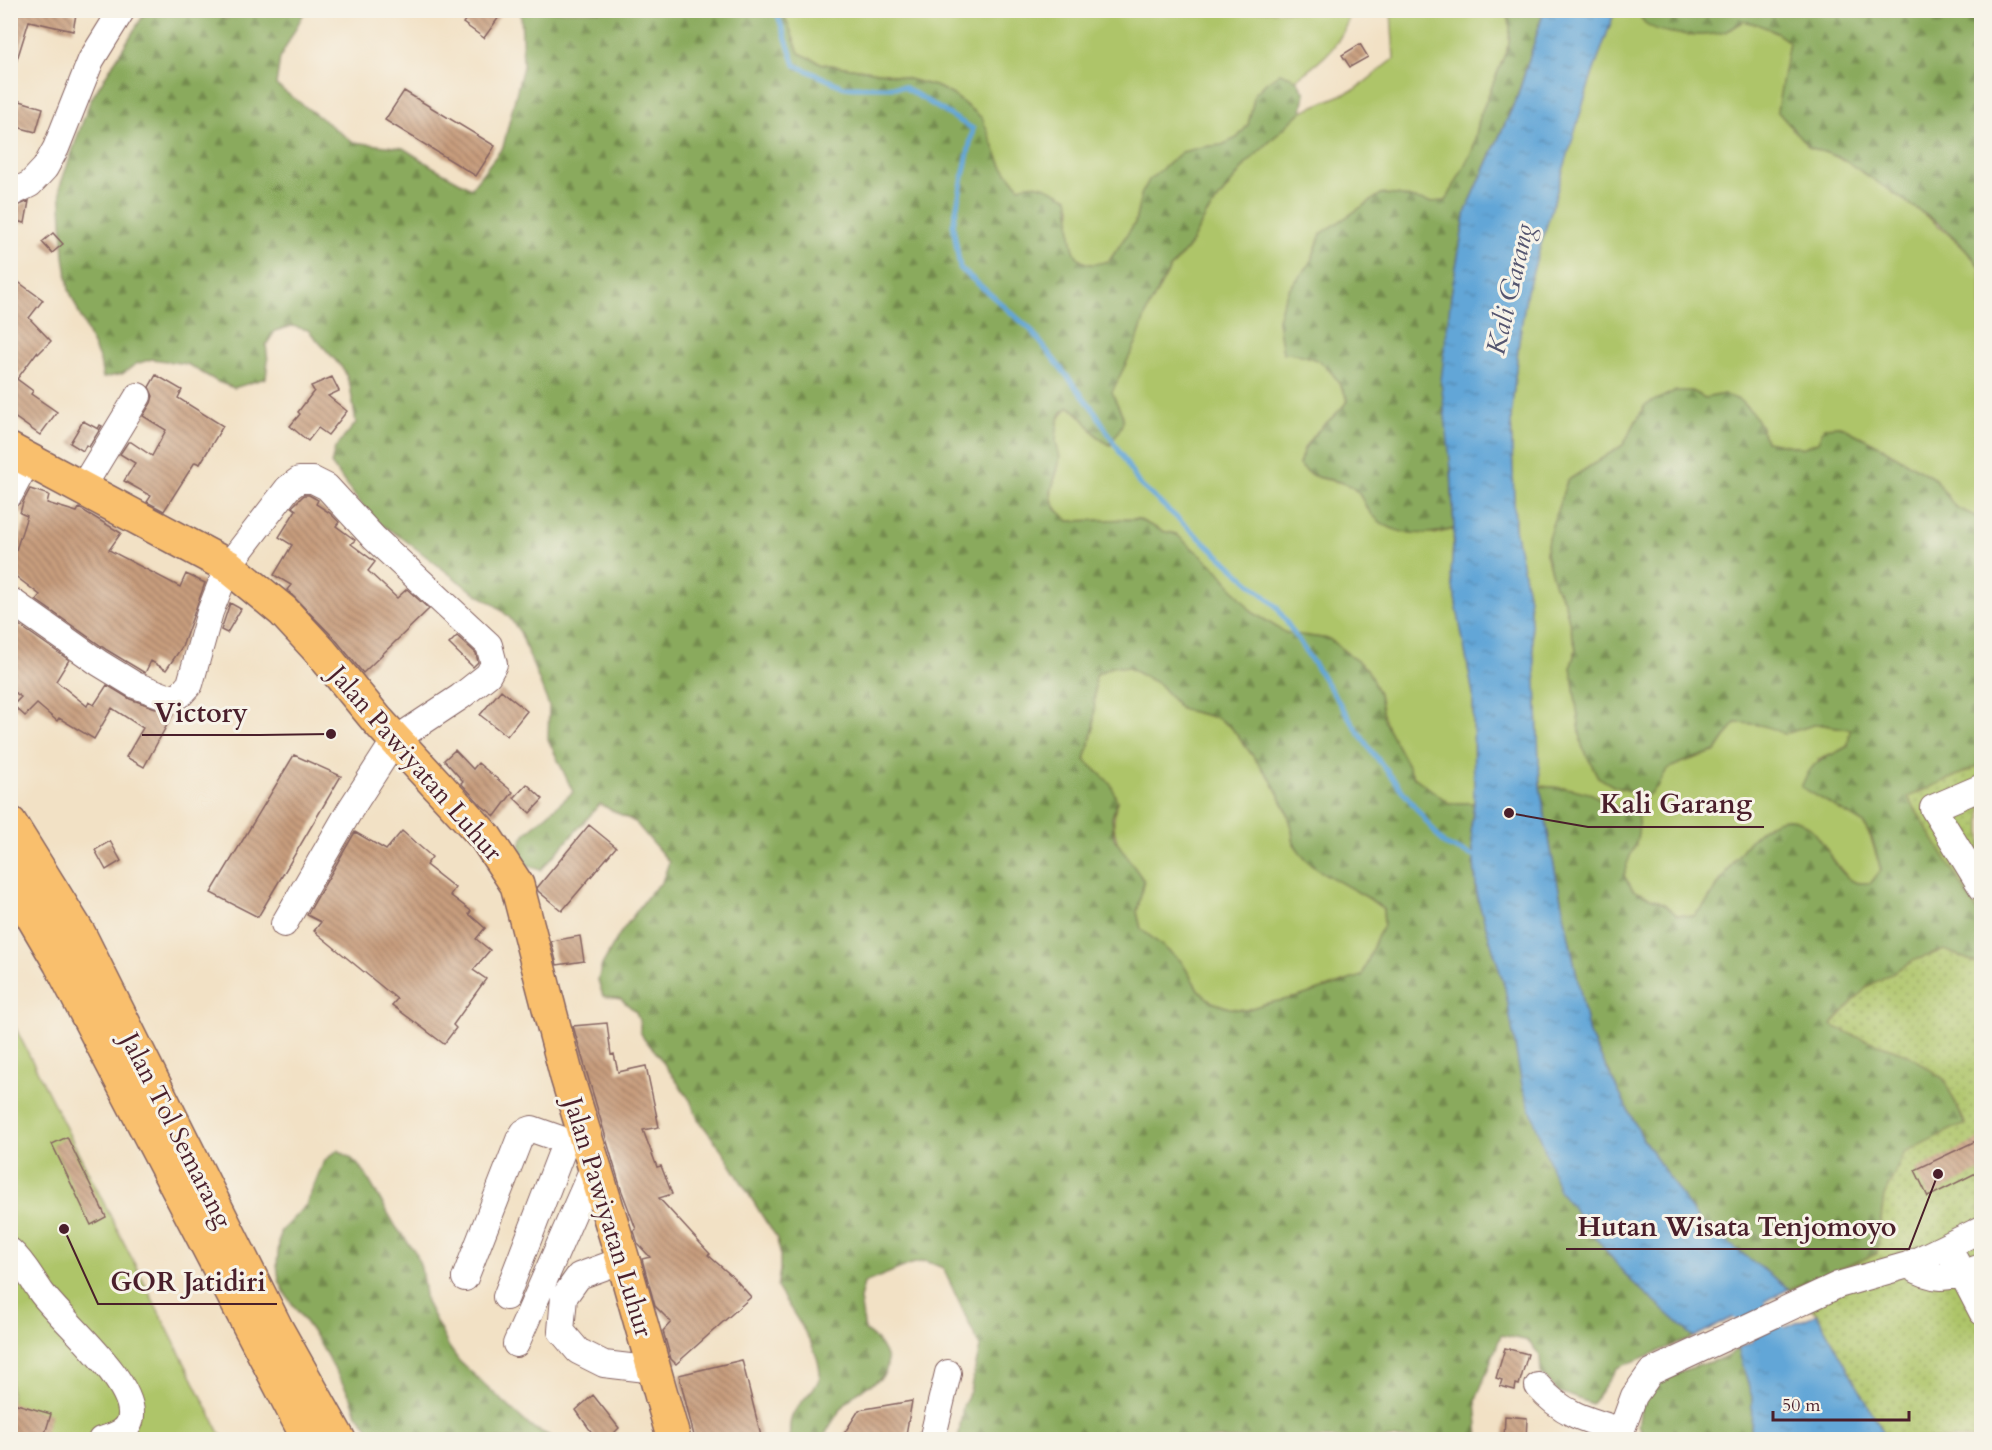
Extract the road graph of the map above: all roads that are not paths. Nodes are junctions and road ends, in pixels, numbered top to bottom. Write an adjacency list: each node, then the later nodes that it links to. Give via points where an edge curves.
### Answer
1 (122, 10): 2 (street, via 91,60 45,168 30,184)
2 (10, 194)
3 (138, 396): 5 (street)
4 (19, 455): 5 (main road, Jalan Pawiyatan Luhur); 6 (street)
5 (82, 488): 7 (main road, Jalan Pawiyatan Luhur)
6 (10, 494)
7 (228, 566): 8 (street, via 189,684 181,694 170,698 135,685 99,663); 9 (main road, Jalan Pawiyatan Luhur, via 283,611); 9 (street, via 288,488 300,480 313,480 327,487 374,538 489,645 494,664 488,675)
8 (10, 600)
9 (395, 740): 14 (street); 15 (main road, Jalan Pawiyatan Luhur, via 486,838 517,885 567,1077)
10 (1981, 788): 13 (street, via 1933,808)
11 (10, 823): 33 (main road, Jalan Tol Semarang, via 79,934 276,1328)
12 (10, 878): 32 (main road, Jalan Tol Semarang, via 60,963)
13 (1982, 888)
14 (285, 924)
15 (575, 1138): 16 (main road, Jalan Pawiyatan Luhur); 23 (street, via 531,1129 524,1132); 24 (street)
16 (594, 1166): 20 (main road, Jalan Pawiyatan Luhur); 26 (street)
17 (1982, 1229): 18 (street)
18 (1947, 1245): 21 (street); 22 (street)
19 (10, 1251): 31 (street, via 41,1293 111,1370 130,1402 130,1422)
20 (623, 1260): 27 (main road, Jalan Pawiyatan Luhur); 27 (street, via 579,1276 564,1297 561,1330 578,1351 604,1364)
21 (1908, 1265): 22 (street, via 1943,1278); 30 (street, via 1838,1285 1651,1372 1634,1396)
22 (1972, 1270): 25 (street)
23 (465, 1278)
24 (507, 1297)
25 (1982, 1312)
26 (516, 1344)
27 (655, 1370): 34 (main road, Jalan Pawiyatan Luhur)
28 (948, 1373): 35 (street)
29 (1538, 1386): 30 (street, via 1564,1410)
30 (1619, 1435)
31 (110, 1437)
32 (309, 1440)
33 (339, 1440)
34 (675, 1440)
35 (932, 1440)

